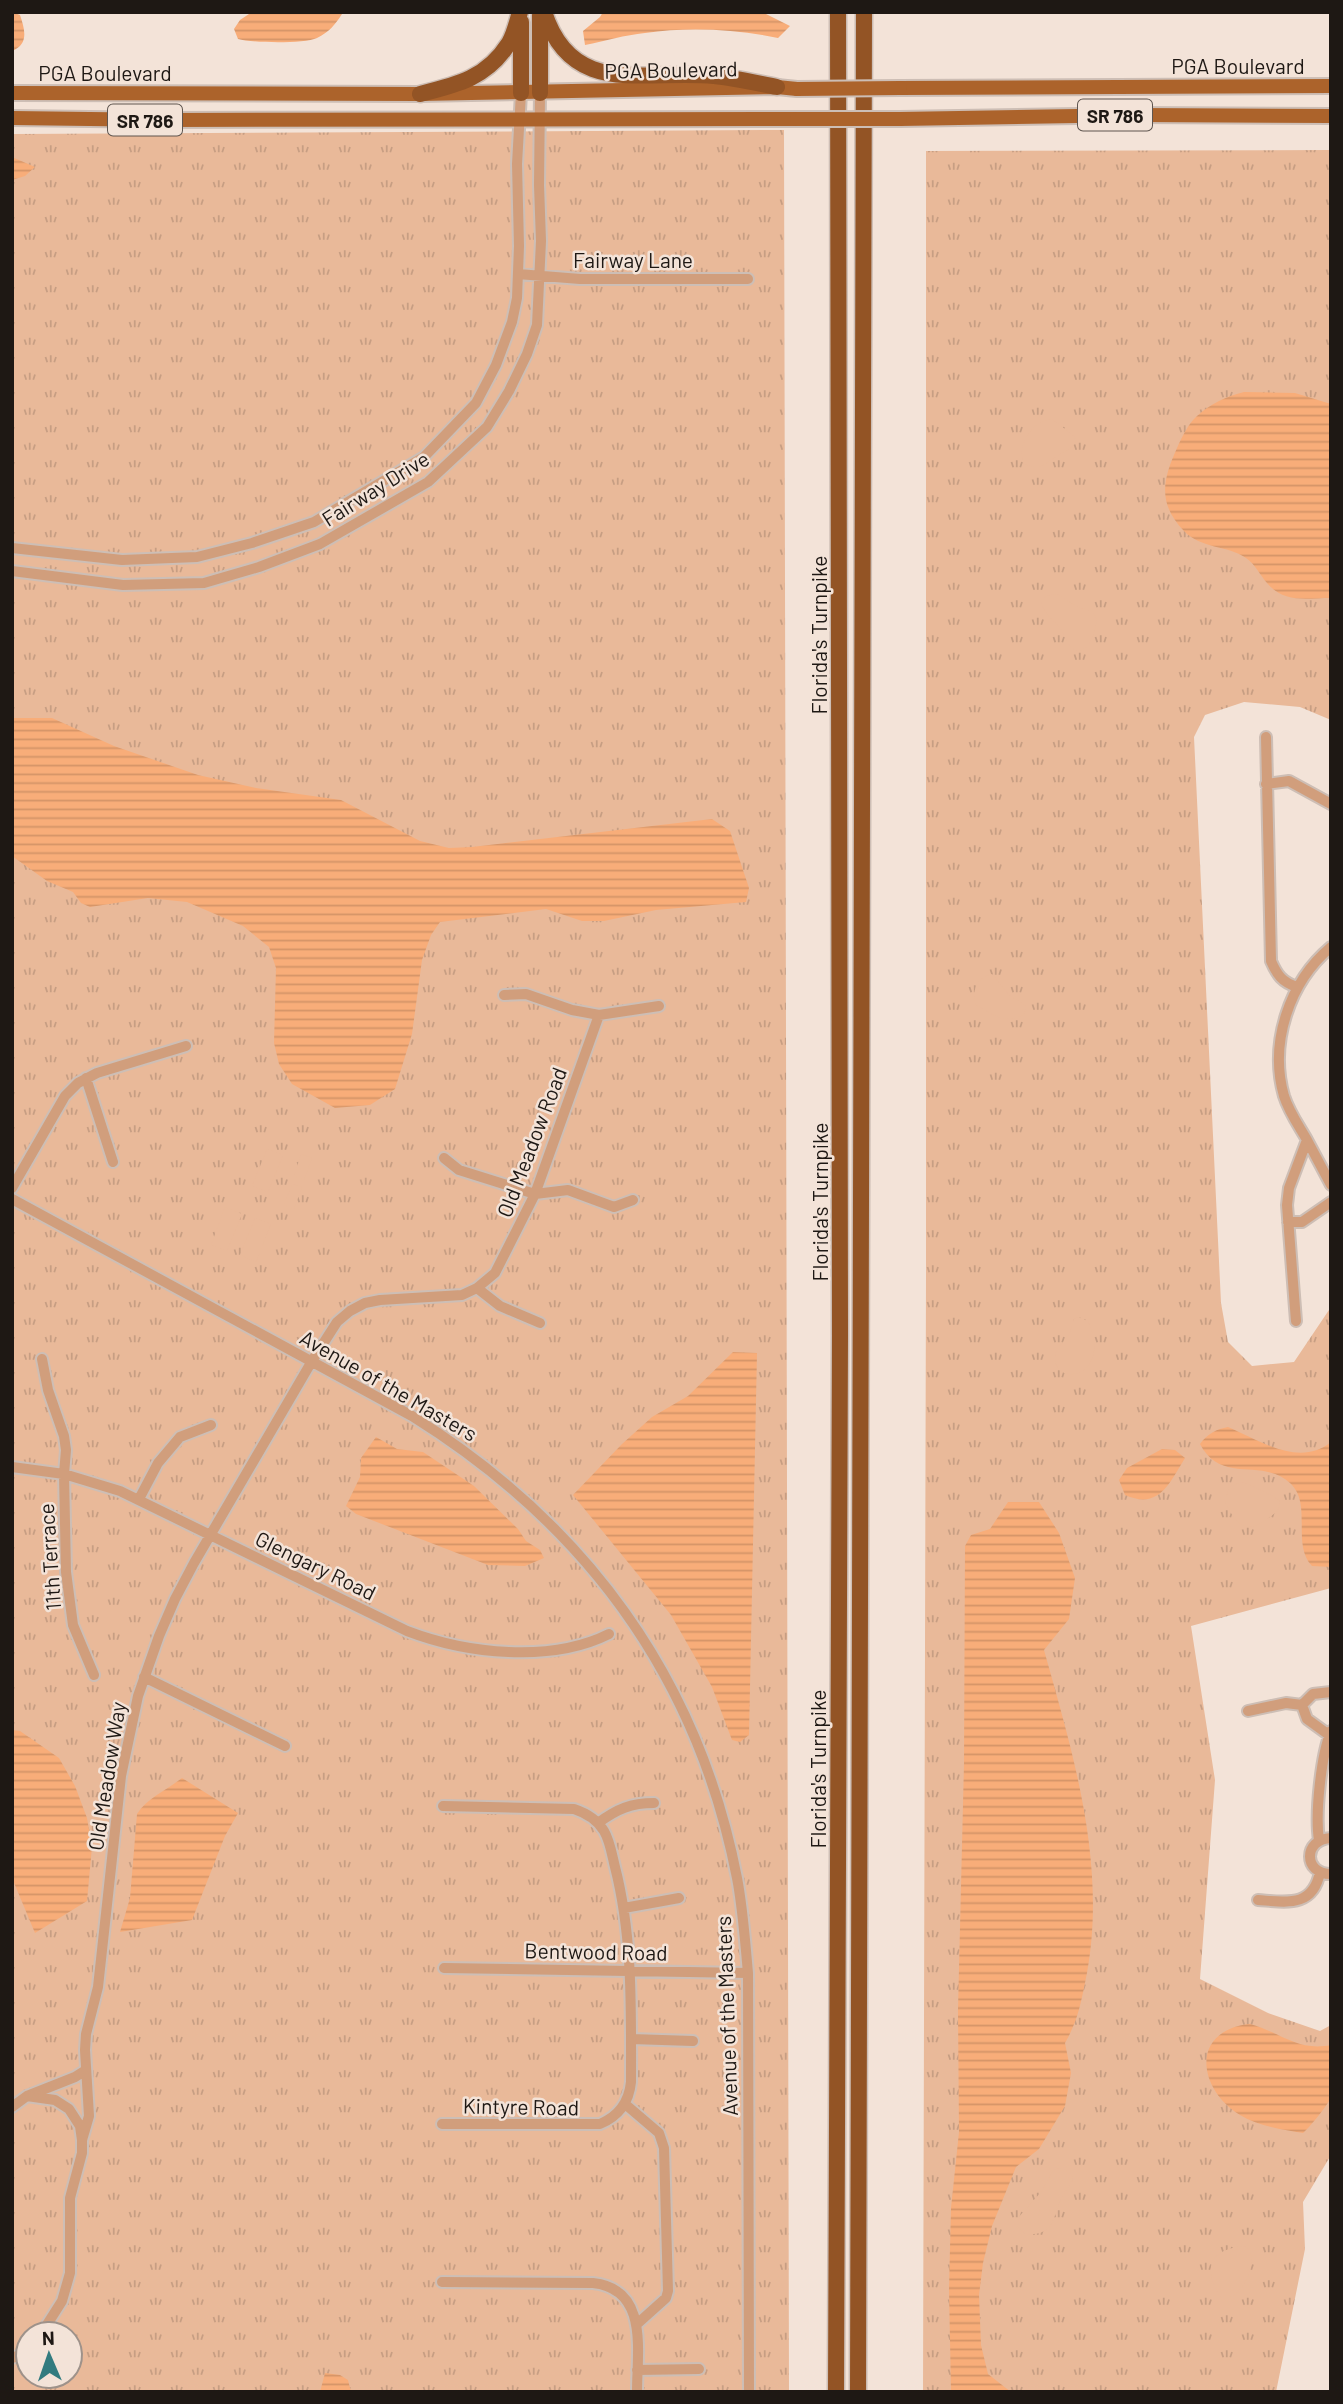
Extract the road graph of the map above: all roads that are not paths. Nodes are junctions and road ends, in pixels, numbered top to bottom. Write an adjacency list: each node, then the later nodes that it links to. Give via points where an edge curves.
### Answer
1 (520, 12): 8 (highway); 10 (highway, via 510,42 482,72 459,85)
2 (542, 12): 6 (highway, via 564,50 581,64 606,74 713,76); 9 (highway)
3 (838, 12): 84 (highway, Florida's Turnpike)
4 (864, 12): 85 (highway, Florida's Turnpike)
5 (1331, 86): 6 (main road, PGA Boulevard / SR 786, bridge)
6 (777, 87): 9 (main road, PGA Boulevard / SR 786)
7 (12, 93): 10 (main road, PGA Boulevard / SR 786)
8 (521, 93): 9 (main road, PGA Boulevard / SR 786); 10 (main road, PGA Boulevard / SR 786); 13 (street, Fairway Drive)
9 (540, 93): 14 (street, Fairway Drive)
10 (420, 94)
11 (1331, 116): 14 (main road, SR 786, bridge)
12 (12, 118): 13 (main road, SR 786)
13 (519, 120): 14 (main road, SR 786); 15 (street, Fairway Drive)
14 (540, 120): 16 (street, Fairway Drive)
15 (518, 274): 16 (street, Fairway Lane); 18 (street, Fairway Drive, via 512,322 476,403 414,465 314,522 197,557 122,560)
16 (541, 276): 17 (street, Fairway Lane); 19 (street, Fairway Drive, via 534,335 487,427 428,482 320,544 204,583 123,585)
17 (748, 279)
18 (12, 548)
19 (12, 571)
20 (1266, 737): 21 (street)
21 (1266, 784): 22 (street, via 1289,781); 24 (street, via 1271,961 1276,974)
22 (1331, 804)
23 (1331, 947): 24 (street)
24 (1297, 987): 30 (street, via 1279,1064 1285,1098)
25 (504, 996): 27 (street, via 526,994)
26 (659, 1006): 27 (street)
27 (599, 1016): 35 (street, Old Meadow Road)
28 (186, 1046): 29 (street)
29 (86, 1078): 32 (street); 34 (street, via 65,1096)
30 (1307, 1140): 33 (street); 39 (street, via 1289,1188)
31 (444, 1158): 35 (street, via 460,1170)
32 (113, 1162)
33 (1331, 1185)
34 (12, 1188)
35 (536, 1194): 37 (street, via 568,1190 614,1207); 40 (street, Old Meadow Road, via 500,1265)
36 (12, 1199): 44 (street, Avenue of the Masters)
37 (633, 1200)
38 (1331, 1202): 39 (street, via 1302,1222)
39 (1288, 1222): 41 (street)
40 (477, 1289): 42 (street, via 500,1306); 44 (street, via 454,1296 365,1303 337,1322)
41 (1296, 1321)
42 (540, 1323)
43 (42, 1359): 47 (street, 11th Terrace, via 64,1436)
44 (312, 1362): 49 (street, Old Meadow Way); 68 (street, Avenue of the Masters, via 412,1416 495,1473 572,1546 631,1620 667,1680 712,1782 738,1880)
45 (211, 1425): 48 (street, via 180,1437 158,1463)
46 (12, 1467): 47 (street, Glengary Road)
47 (64, 1474): 48 (street, Glengary Road); 51 (street, 11th Terrace, via 68,1594 73,1625)
48 (139, 1499): 49 (street, Glengary Road)
49 (211, 1535): 50 (street, Glengary Road, via 432,1641 484,1650 557,1651); 52 (street, Old Meadow Way, via 175,1599)
50 (609, 1634)
51 (94, 1675)
52 (144, 1677): 57 (street); 71 (street, Old Meadow Way, via 121,1776 98,1987 86,2034)
53 (1331, 1692): 54 (street, via 1313,1694)
54 (1302, 1704): 55 (street); 56 (street, via 1307,1719)
55 (1248, 1711)
56 (1330, 1733): 61 (street, via 1317,1826)
57 (285, 1745)
58 (654, 1802): 60 (street, via 633,1803)
59 (443, 1806): 60 (street, via 566,1808 582,1811)
60 (598, 1823): 65 (street, via 608,1839)
61 (1325, 1839): 62 (street, via 1312,1848 1310,1859)
62 (1325, 1873): 64 (street, via 1303,1898)
63 (680, 1898): 65 (street)
64 (1258, 1900)
65 (624, 1909): 67 (street)
66 (444, 1968): 67 (street, Bentwood Road)
67 (631, 1970): 68 (street, Bentwood Road); 69 (street)
68 (748, 1973): 83 (street, Avenue of the Masters)
69 (631, 2039): 70 (street); 73 (street, via 631,2082)
70 (693, 2041)
71 (86, 2070): 72 (street); 76 (street, Old Meadow Way, via 89,2116)
72 (27, 2096): 74 (street); 76 (street, via 55,2100 69,2109 80,2126)
73 (625, 2104): 75 (street, Kintyre Road, via 614,2117 592,2126); 79 (street, via 663,2140 668,2291 666,2298)
74 (12, 2107)
75 (442, 2124)
76 (82, 2140): 78 (street, Old Meadow Way, via 68,2214 70,2273 62,2301)
77 (442, 2282): 79 (street, via 601,2284 628,2301)
78 (50, 2320)
79 (636, 2323): 81 (street)
80 (699, 2369): 81 (street)
81 (637, 2370): 82 (street)
82 (637, 2392)
83 (749, 2392)
84 (836, 2392)
85 (858, 2392)

